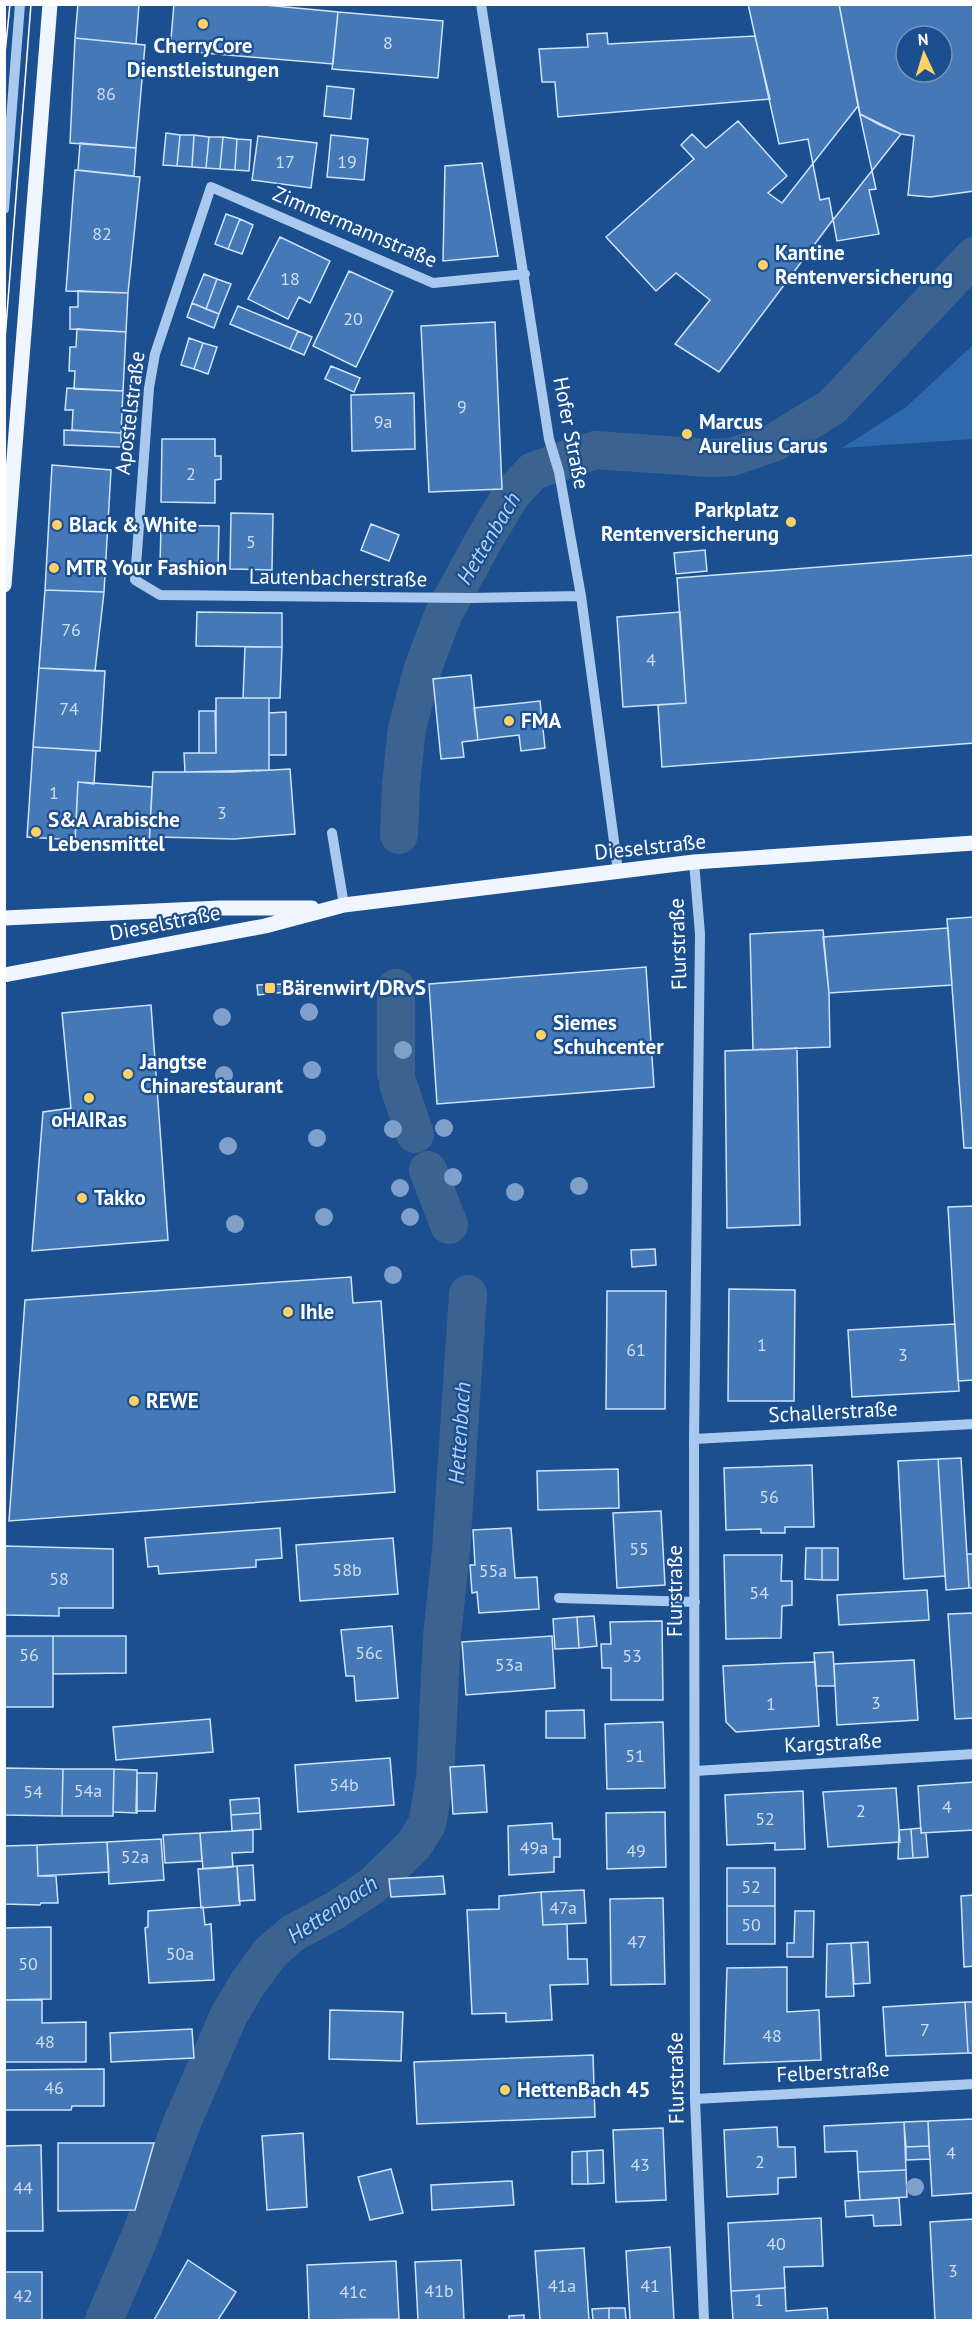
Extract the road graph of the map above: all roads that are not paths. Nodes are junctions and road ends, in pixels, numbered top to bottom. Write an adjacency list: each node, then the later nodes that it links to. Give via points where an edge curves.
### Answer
1 (20, 4): 5 (street)
2 (50, 4): 8 (main road)
3 (481, 4): 6 (street, Hofer Straße)
4 (211, 187): 6 (street, Zimmermannstraße, via 433,283); 7 (street, Apostelstraße, via 155,354 148,388)
5 (4, 209)
6 (525, 274): 9 (street, Hofer Straße, via 549,439 559,472)
7 (135, 580): 9 (street, Lautenbacherstraße, via 160,595)
8 (4, 585)
9 (581, 596): 13 (street, Hofer Straße)
10 (332, 833): 14 (street)
11 (974, 843): 12 (main road, Dieselstraße)
12 (694, 862): 13 (main road, Dieselstraße); 18 (street, Flurstraße, via 700,934)
13 (618, 870): 14 (main road, Dieselstraße)
14 (338, 906): 15 (main road, Dieselstraße); 16 (main road, Dieselstraße, via 265,926)
15 (4, 918)
16 (4, 975)
17 (974, 1424): 18 (street, Schallerstraße)
18 (694, 1439): 20 (street, Flurstraße)
19 (559, 1598): 20 (street)
20 (694, 1602): 22 (street, Flurstraße)
21 (974, 1754): 22 (street, Kargstraße)
22 (694, 1771): 24 (street, Flurstraße)
23 (974, 2084): 24 (street, Felberstraße)
24 (695, 2099): 25 (street, Flurstraße)
25 (704, 2320)

